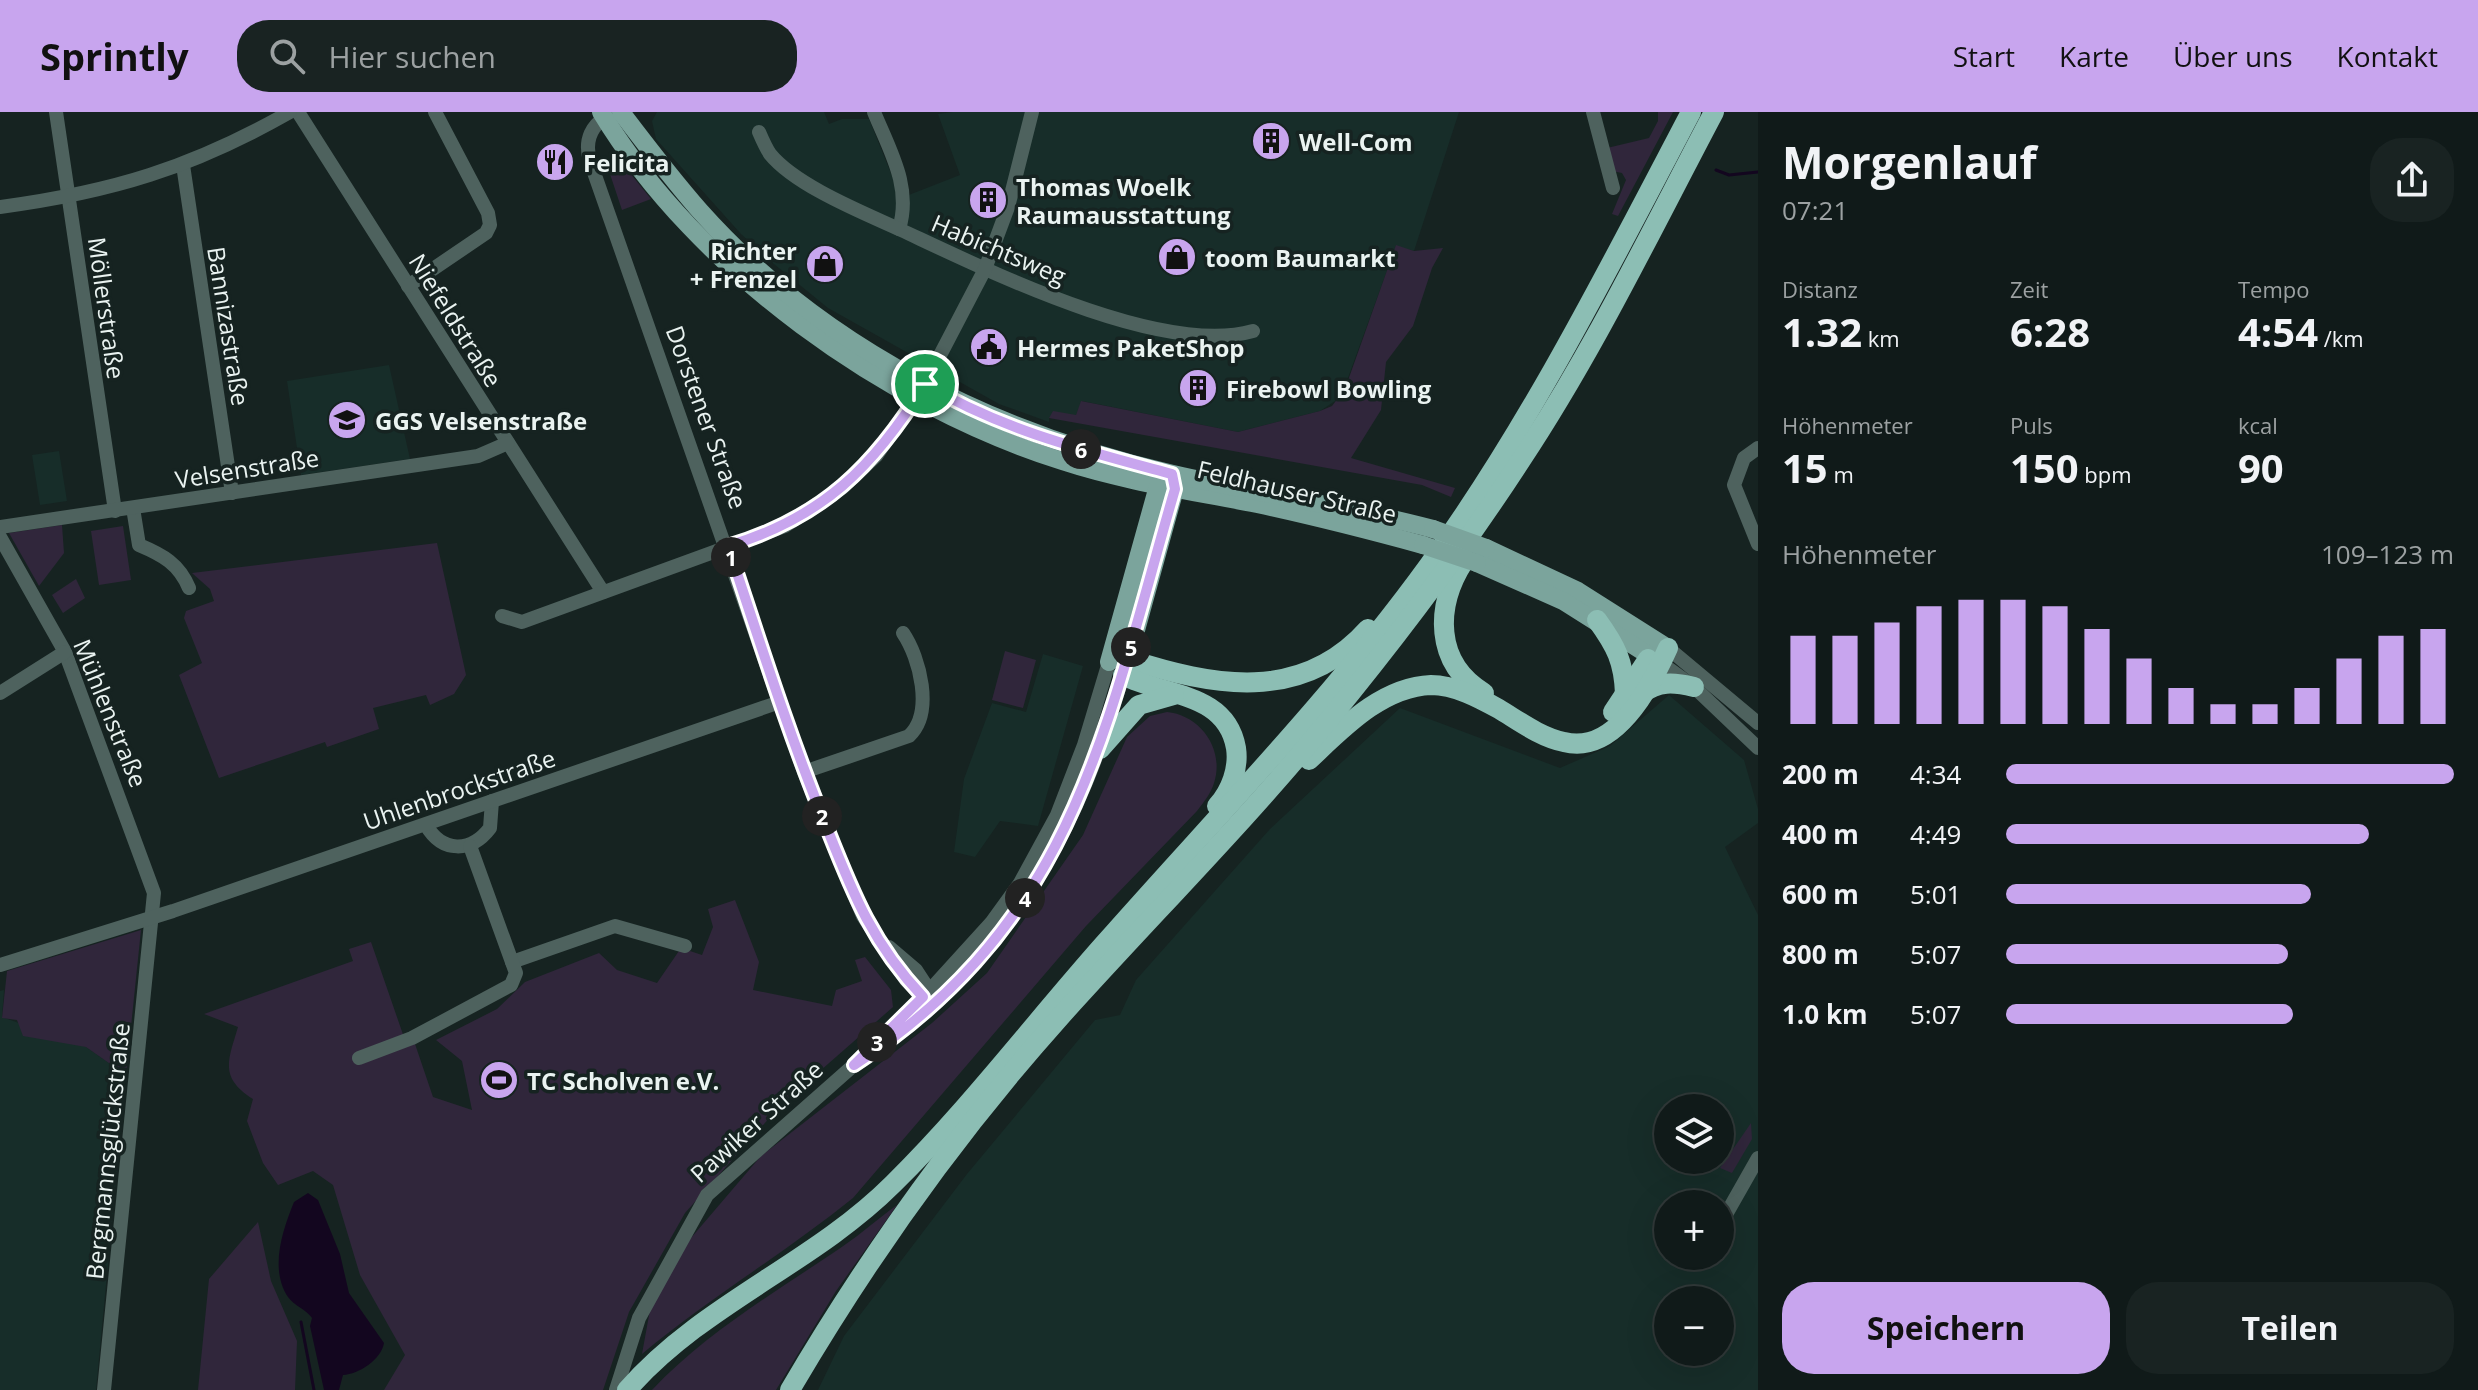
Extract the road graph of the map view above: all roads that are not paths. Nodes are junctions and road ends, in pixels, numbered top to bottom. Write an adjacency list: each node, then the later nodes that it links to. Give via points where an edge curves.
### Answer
1 (56, 112): 14 (street, Möllerstraße)
2 (290, 112): 12 (street, via 231,146)
3 (298, 112): 18 (street, Niefeldstraße)
4 (435, 112): 18 (street, via 490,225 486,233)
5 (874, 112): 16 (street, via 904,191)
6 (1032, 112): 17 (street, via 1008,207)
7 (1593, 112): 13 (street)
8 (1691, 112): 31 (highway, via 1544,382)
9 (1714, 112): 23 (highway, via 1622,287)
10 (610, 113): 20 (main road, Feldhauser Straße, via 746,257); 32 (street, Dorstener Straße, via 590,132 586,147)
11 (759, 132): 16 (street, Habichtsweg, via 771,154 803,179)
12 (183, 165): 14 (street); 25 (street, Bannizastraße)
13 (1613, 188)
14 (68, 198): 15 (street); 27 (street, Möllerstraße)
15 (0, 207)
16 (899, 229): 17 (street, Habichtsweg)
17 (985, 269): 19 (street, Habichtsweg, via 1064,302 1142,324 1227,339); 20 (street)
18 (408, 286): 21 (street, Niefeldstraße)
19 (1253, 331)
20 (921, 392): 24 (main road, Feldhauser Straße); 32 (street, via 876,456 842,488 785,526)
21 (508, 443): 25 (street, Velsenstraße, via 478,456); 35 (street, Niefeldstraße)
22 (1758, 448): 30 (street, via 1744,458 1734,485)
23 (1523, 457): 45 (highway, via 1510,489 1447,593 1442,626 1451,659 1475,688 1561,734 1584,734 1600,727); 53 (highway, via 1404,624)
24 (1168, 483): 31 (main road, Feldhauser Straße, via 1358,509); 41 (main road, Pawiker Straße)
25 (232, 493): 26 (street, Velsenstraße)
26 (133, 508): 27 (street, Velsenstraße); 34 (street, via 139,545 170,560)
27 (115, 511): 28 (street, Velsenstraße)
28 (0, 527)
29 (0, 537): 39 (street, Mühlenstraße)
30 (1758, 544)
31 (1429, 545): 33 (main road, Feldhauser Straße, bridge); 41 (highway, via 1356,643 1286,680 1226,683); 55 (highway, via 1364,651 1280,753)
32 (728, 546): 35 (street); 46 (street, Dorstener Straße)
33 (1482, 556): 37 (main road, Feldhauser Straße); 40 (main road, Feldhauser Straße, via 1578,591)
34 (189, 588)
35 (603, 592): 36 (street, via 522,622)
36 (502, 616)
37 (1597, 620): 40 (main road, Feldhauser Straße); 45 (highway, via 1619,651)
38 (903, 633): 50 (street, via 917,665 923,715 917,729)
39 (65, 652): 43 (street); 56 (street, Mühlenstraße, via 152,883)
40 (1660, 655): 42 (street, Feldhauser Straße); 45 (highway); 47 (street, Feldhauser Straße)
41 (1120, 665): 44 (highway, via 1139,684); 49 (street, Pawiker Straße); 60 (street, Pawiker Straße, via 1050,829 991,923)
42 (1694, 687): 45 (highway, via 1663,684); 48 (street, Feldhauser Straße)
43 (0, 693)
44 (1181, 694): 49 (highway, via 1139,705); 55 (highway, via 1210,706 1225,720 1237,758 1222,801 1173,855)
45 (1633, 694): 53 (highway, via 1620,724 1604,737 1566,743 1454,688 1431,685 1401,691 1370,707 1334,736 1240,830)
46 (780, 702): 50 (street, Dorstener Straße); 51 (street, Uhlenbrockstraße)
47 (1758, 723)
48 (1758, 748)
49 (1100, 749): 60 (street, Pawiker Straße, via 1045,869 989,946)
50 (804, 772): 60 (street, Dorstener Straße, via 863,916 887,954)
51 (492, 801): 52 (street, Uhlenbrockstraße); 54 (street, via 490,828)
52 (426, 825): 54 (street, via 449,846); 56 (street, Uhlenbrockstraße)
53 (1227, 836): 67 (highway, via 1057,1021 899,1216)
54 (470, 846): 58 (street)
55 (1156, 884): 66 (highway, via 948,1128 890,1188 839,1231 701,1322)
56 (153, 916): 59 (street, Uhlenbrockstraße); 64 (street, Bergmannsglückstraße)
57 (685, 946): 58 (street, via 615,926)
58 (512, 962): 61 (street, via 516,973 511,985 412,1038)
59 (0, 965)
60 (930, 996): 65 (street, Pawiker Straße, via 707,1195 639,1318)
61 (359, 1058)
62 (1758, 1158): 63 (street)
63 (1734, 1200)
64 (104, 1390)
65 (616, 1390)
66 (627, 1390)
67 (790, 1390)

